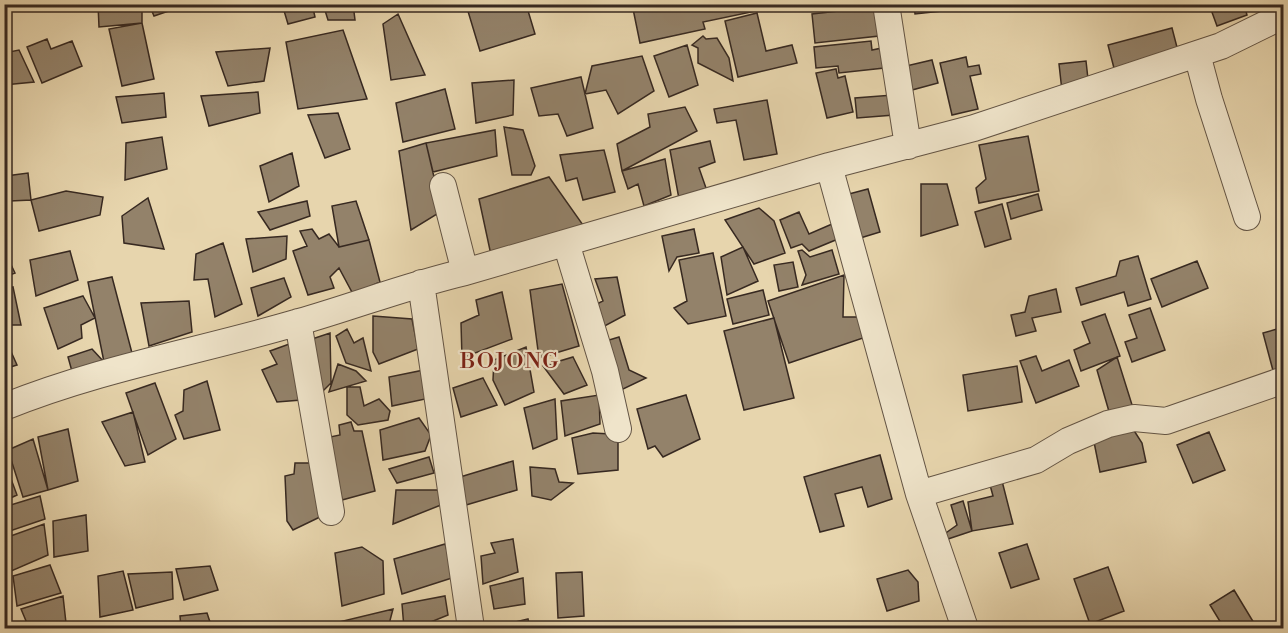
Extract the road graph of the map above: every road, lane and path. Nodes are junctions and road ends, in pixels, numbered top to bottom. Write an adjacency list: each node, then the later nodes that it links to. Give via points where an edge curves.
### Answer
1 (886, 4): 4 (street)
2 (1284, 15): 3 (street)
3 (1197, 54): 4 (street); 7 (street)
4 (908, 146): 5 (street)
5 (829, 166): 8 (street); 15 (street)
6 (443, 186): 9 (street)
7 (1247, 217)
8 (566, 243): 9 (street); 14 (street, via 605,371)
9 (465, 272): 10 (street)
10 (421, 283): 11 (street); 17 (street)
11 (298, 322): 13 (street, via 153,358); 16 (street)
12 (1284, 380): 15 (street, via 1166,421 1134,418 1108,424 1036,460)
13 (4, 407)
14 (618, 429)
15 (919, 494): 18 (street)
16 (331, 512)
17 (471, 628)
18 (965, 628)

